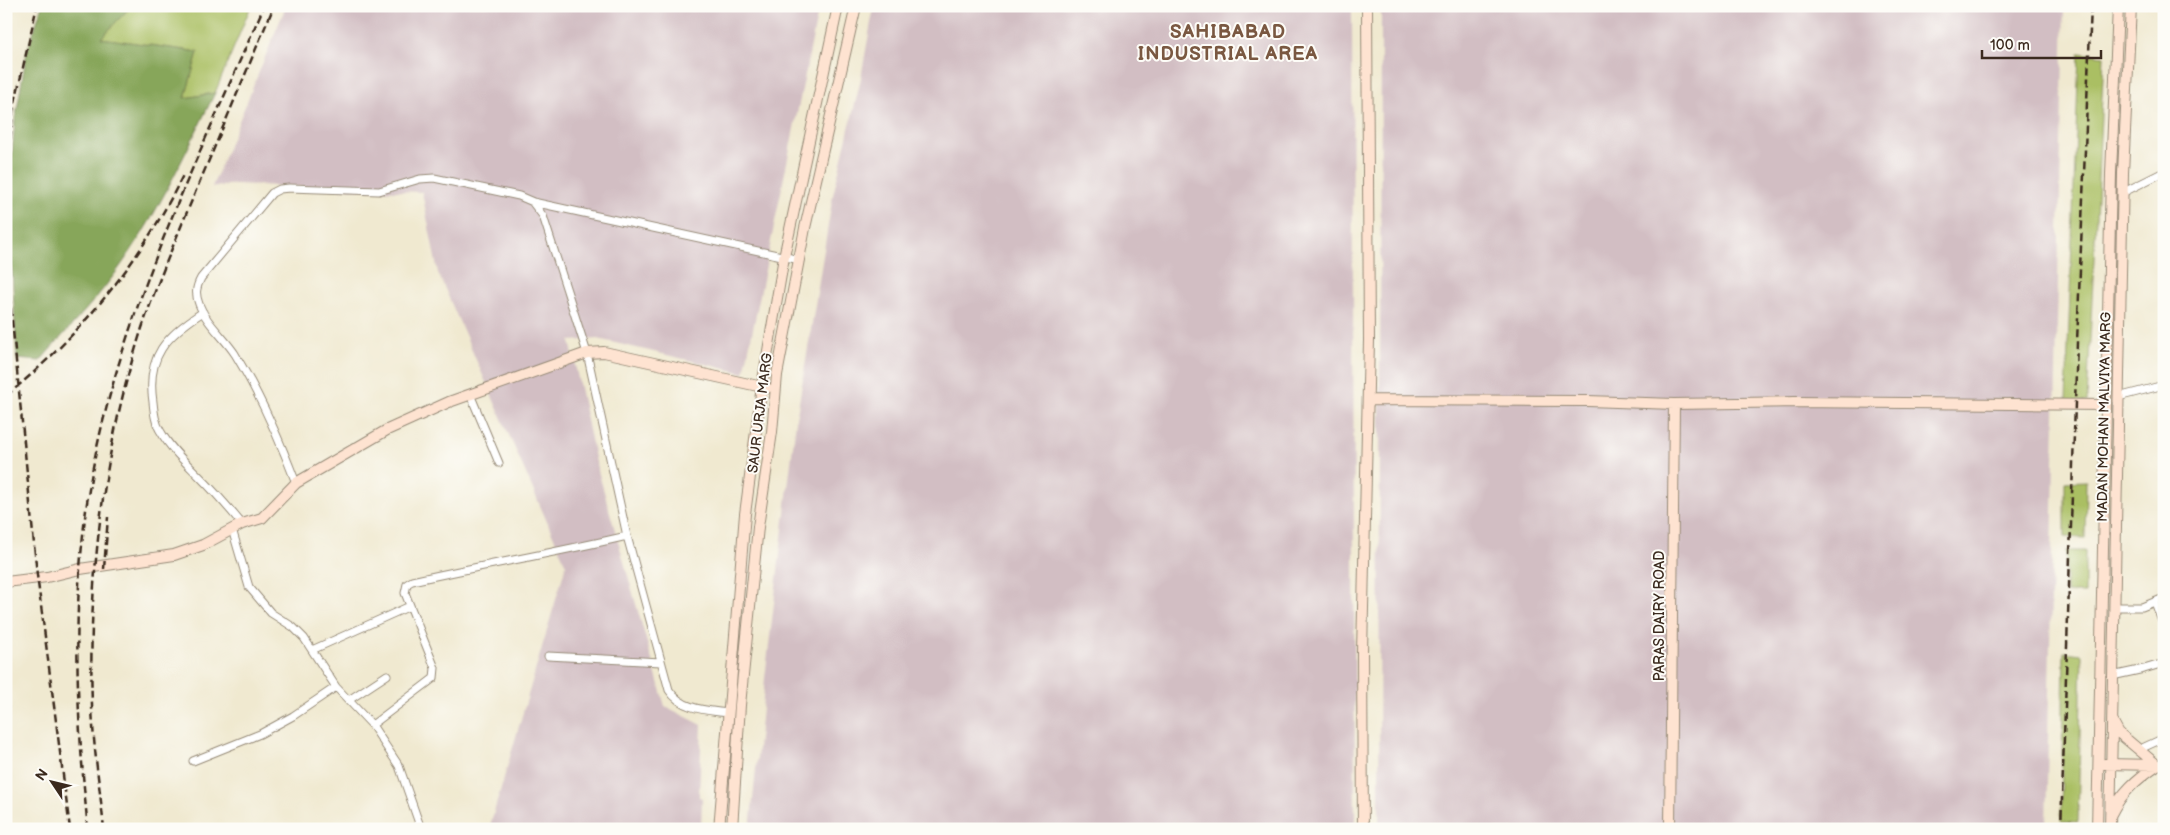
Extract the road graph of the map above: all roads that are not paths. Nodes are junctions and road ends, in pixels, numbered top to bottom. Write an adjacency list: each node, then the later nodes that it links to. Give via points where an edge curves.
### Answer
1 (838, 6): 9 (street, SAUR URJA MARG)
2 (856, 6): 10 (street, SAUR URJA MARG)
3 (1367, 6): 18 (street)
4 (2118, 6): 20 (street, MADAN MOHAN MALVIYA MARG, via 2110,174)
5 (2131, 6): 7 (street, MADAN MOHAN MALVIYA MARG)
6 (2164, 172): 7 (street)
7 (2122, 193): 17 (street, MADAN MOHAN MALVIYA MARG)
8 (533, 202): 9 (street); 11 (street, via 519,196 434,178 379,191 280,189 266,197 200,278 196,294); 12 (street, via 544,216)
9 (784, 257): 10 (street); 14 (street, SAUR URJA MARG)
10 (800, 260): 15 (street, SAUR URJA MARG)
11 (203, 312): 22 (street, via 253,384); 23 (street, via 176,332 155,360 151,386 155,416 162,433 182,459)
12 (587, 353): 14 (street, via 604,352); 16 (street); 25 (street)
13 (2164, 385): 17 (street)
14 (762, 386): 15 (street); 40 (street, SAUR URJA MARG, via 745,514)
15 (775, 390): 52 (street, SAUR URJA MARG, via 740,705)
16 (470, 394): 21 (street); 22 (street, via 387,430)
17 (2118, 397): 30 (street, MADAN MOHAN MALVIYA MARG)
18 (1368, 400): 19 (street); 53 (street)
19 (1674, 404): 20 (street); 54 (street, PARAS DAIRY ROAD)
20 (2105, 405): 46 (street, MADAN MOHAN MALVIYA MARG)
21 (499, 463)
22 (296, 483): 23 (street, via 262,518)
23 (242, 524): 24 (street)
24 (232, 528): 26 (street, via 203,545 174,556); 32 (street, via 249,586 271,613 299,632)
25 (627, 536): 29 (street, via 412,581 405,589); 34 (street)
26 (6, 582)
27 (2164, 598): 28 (street)
28 (2155, 602): 30 (street, via 2142,607); 31 (street)
29 (410, 606): 32 (street); 42 (street, via 435,668 434,678)
30 (2114, 607): 37 (street, MADAN MOHAN MALVIYA MARG)
31 (2164, 627)
32 (312, 650): 38 (street)
33 (548, 656): 34 (street)
34 (661, 662): 40 (street, via 674,698 682,704)
35 (2164, 663): 37 (street)
36 (387, 674): 39 (street)
37 (2112, 676): 41 (street, MADAN MOHAN MALVIYA MARG)
38 (336, 687): 39 (street); 45 (street, via 260,734)
39 (349, 700): 42 (street)
40 (728, 713): 51 (street, SAUR URJA MARG)
41 (2112, 719): 44 (street, via 2119,733); 47 (street, MADAN MOHAN MALVIYA MARG)
42 (372, 724): 50 (street, via 399,766)
43 (2164, 738): 44 (street)
44 (2138, 750): 48 (street)
45 (193, 760)
46 (2098, 764): 47 (street); 55 (street, MADAN MOHAN MALVIYA MARG)
47 (2111, 764): 48 (street); 49 (street, MADAN MOHAN MALVIYA MARG)
48 (2160, 765): 49 (street, via 2136,779)
49 (2110, 816): 56 (street, MADAN MOHAN MALVIYA MARG)
50 (421, 829)
51 (719, 829)
52 (732, 829)
53 (1363, 829)
54 (1670, 829)
55 (2097, 829)
56 (2110, 829)

